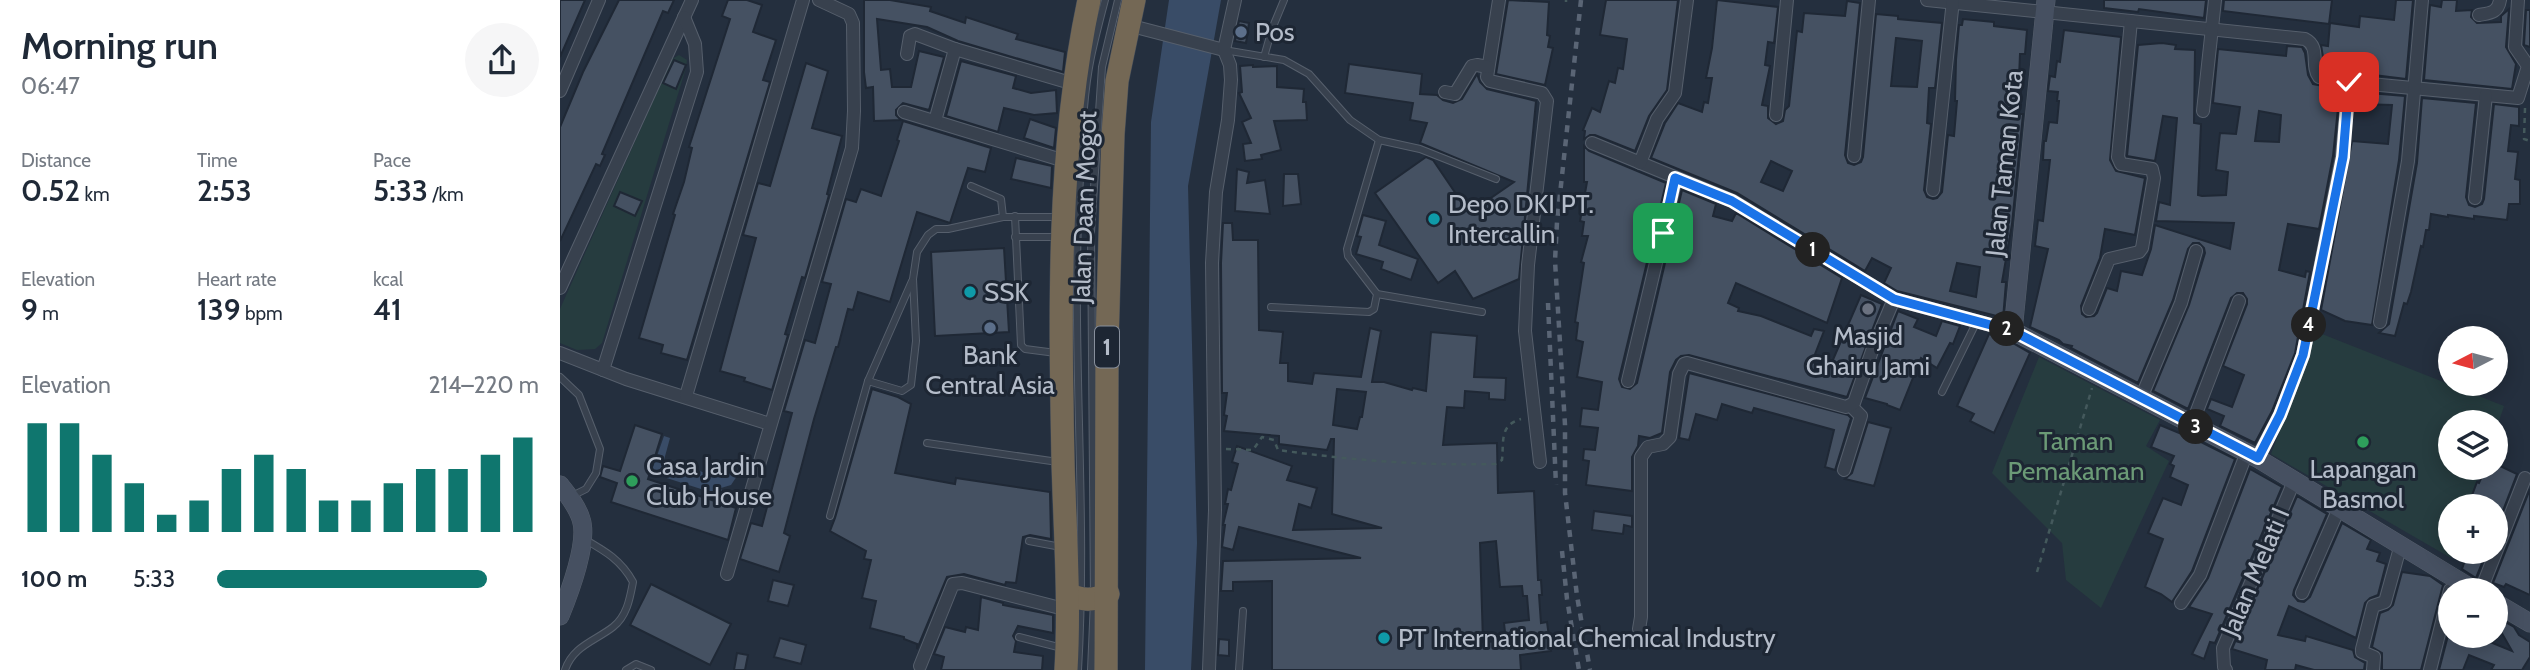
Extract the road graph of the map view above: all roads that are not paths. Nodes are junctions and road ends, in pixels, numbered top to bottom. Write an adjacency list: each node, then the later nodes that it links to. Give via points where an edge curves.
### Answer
1 (599, 0): 35 (street)
2 (692, 0): 23 (street)
3 (803, 0): 75 (street)
4 (820, 0): 78 (street, via 849,14 853,23 853,139)
5 (1089, 0): 33 (highway, Jalan Daan Mogot / 1)
6 (1104, 0): 102 (lane, via 1084,114 1076,233)
7 (1118, 0): 102 (lane, via 1102,67 1091,232)
8 (1134, 0): 25 (highway, Jalan Daan Mogot / 1)
9 (1235, 0): 28 (street)
10 (1284, 0): 30 (lane)
11 (1499, 0): 31 (street)
12 (1687, 0): 46 (street, via 1675,93 1657,119)
13 (1787, 0): 40 (street)
14 (1869, 0): 44 (street)
15 (1927, 0): 20 (street)
16 (2215, 0): 26 (street)
17 (2422, 0): 34 (street)
18 (2500, 0): 22 (street, via 2495,11)
19 (2518, 0): 37 (street, via 2515,47 2528,66 2518,98)
20 (1953, 1): 21 (street); 50 (street)
21 (2046, 6): 24 (street); 67 (street, Jalan Taman Kota)
22 (2479, 15)
23 (684, 17): 58 (street); 70 (street, via 695,44 697,72)
24 (2131, 21): 26 (street); 63 (street, via 2118,157 2121,164 2152,169 2154,178 2142,248 2109,259)
25 (1136, 27): 28 (street); 102 (highway, Jalan Daan Mogot / 1, via 1117,81 1107,344)
26 (2212, 30): 32 (street, via 2305,39 2315,48 2317,75); 39 (street)
27 (955, 49): 29 (street, via 913,34); 33 (street); 41 (street)
28 (1220, 50): 30 (lane); 115 (street, via 1230,65 1231,80 1213,230 1215,510)
29 (907, 54)
30 (1264, 57): 42 (lane, via 1284,60 1308,74 1350,120)
31 (1488, 67): 36 (street, via 1472,66 1455,94); 83 (street, via 1490,81 1542,93 1547,101 1525,331)
32 (2349, 82): 34 (street); 81 (street, via 2343,157 2303,355 2280,415)
33 (1074, 84): 45 (highway, Jalan Daan Mogot / 1)
34 (2415, 89): 37 (street); 66 (street, via 2408,161)
35 (560, 91)
36 (1445, 92)
37 (2486, 95): 51 (street)
38 (904, 111): 41 (street)
39 (2203, 111)
40 (1776, 115)
41 (935, 121): 45 (street)
42 (1379, 139): 48 (lane, via 1420,149); 59 (lane, via 1347,248 1348,256)
43 (1592, 143): 46 (street)
44 (1854, 156)
45 (1068, 162): 54 (highway, Jalan Daan Mogot / 1)
46 (1640, 163): 47 (street)
47 (1675, 178): 60 (street, via 1732,201); 73 (street)
48 (1496, 179)
49 (971, 186): 53 (lane, via 1001,199)
50 (1933, 190)
51 (2476, 198)
52 (1015, 216): 53 (lane); 54 (lane); 55 (lane)
53 (1003, 217): 57 (lane, via 936,229 917,252)
54 (1063, 227): 55 (lane); 69 (highway, Jalan Daan Mogot / 1)
55 (1015, 237): 69 (lane, via 1021,345)
56 (2196, 251): 76 (street, via 2181,303)
57 (913, 279): 72 (lane); 72 (lane, via 916,341 911,385 902,391)
58 (560, 288)
59 (1377, 294): 62 (lane, via 1374,309 1368,312); 64 (lane)
60 (1894, 299): 65 (street); 77 (street)
61 (2239, 301): 79 (street)
62 (1271, 307)
63 (2089, 309)
64 (1482, 312)
65 (1977, 321): 67 (street); 74 (lane)
66 (2380, 322)
67 (2013, 331): 76 (street)
68 (560, 353): 70 (street)
69 (1062, 354): 82 (highway, Jalan Daan Mogot / 1)
70 (603, 370): 75 (street)
71 (560, 377): 87 (lane, via 579,395 600,449 596,473 586,489)
72 (868, 381): 89 (lane)
73 (1628, 381)
74 (1942, 392)
75 (686, 396): 78 (street)
76 (2141, 398): 79 (street)
77 (1851, 406): 84 (street, via 1861,416); 104 (street, via 1684,364 1670,437 1648,447 1641,457)
78 (770, 424): 94 (street)
79 (2192, 424): 81 (street)
80 (927, 443): 82 (lane)
81 (2252, 455): 86 (street); 98 (street, via 2200,575)
82 (1063, 461): 93 (highway, Jalan Daan Mogot / 1)
83 (1540, 462)
84 (1844, 470)
85 (2525, 478): 96 (street)
86 (2295, 480): 88 (street); 108 (street, Jalan Melati I, via 2223,648)
87 (564, 491): 90 (street, via 582,521)
88 (2340, 506): 92 (street); 97 (street)
89 (830, 516)
90 (582, 538): 101 (street); 109 (lane, via 610,553 633,582 628,607 615,626 587,642 568,660)
91 (1028, 541): 93 (lane)
92 (2401, 544): 95 (street); 117 (street, via 2385,602 2373,606 2362,649 2374,657)
93 (1066, 547): 102 (highway, Jalan Daan Mogot / 1)
94 (727, 574)
95 (2441, 578)
96 (2486, 578)
97 (2302, 593)
98 (2181, 603)
99 (2508, 610): 103 (street)
100 (1243, 611): 116 (lane)
101 (560, 616)
102 (1082, 619): 105 (lane); 107 (street, via 953,584); 112 (lane); 113 (lane); 114 (highway, Jalan Daan Mogot / 1)
103 (2530, 623)
104 (1639, 629)
105 (1019, 637)
106 (2438, 638): 118 (street)
107 (920, 666)
108 (2225, 669)
109 (565, 670)
110 (626, 670): 111 (lane, via 636,664)
111 (651, 670)
112 (1078, 670)
113 (1091, 670)
114 (1106, 670)
115 (1209, 670)
116 (1239, 670)
117 (2373, 670)
118 (2430, 670)

